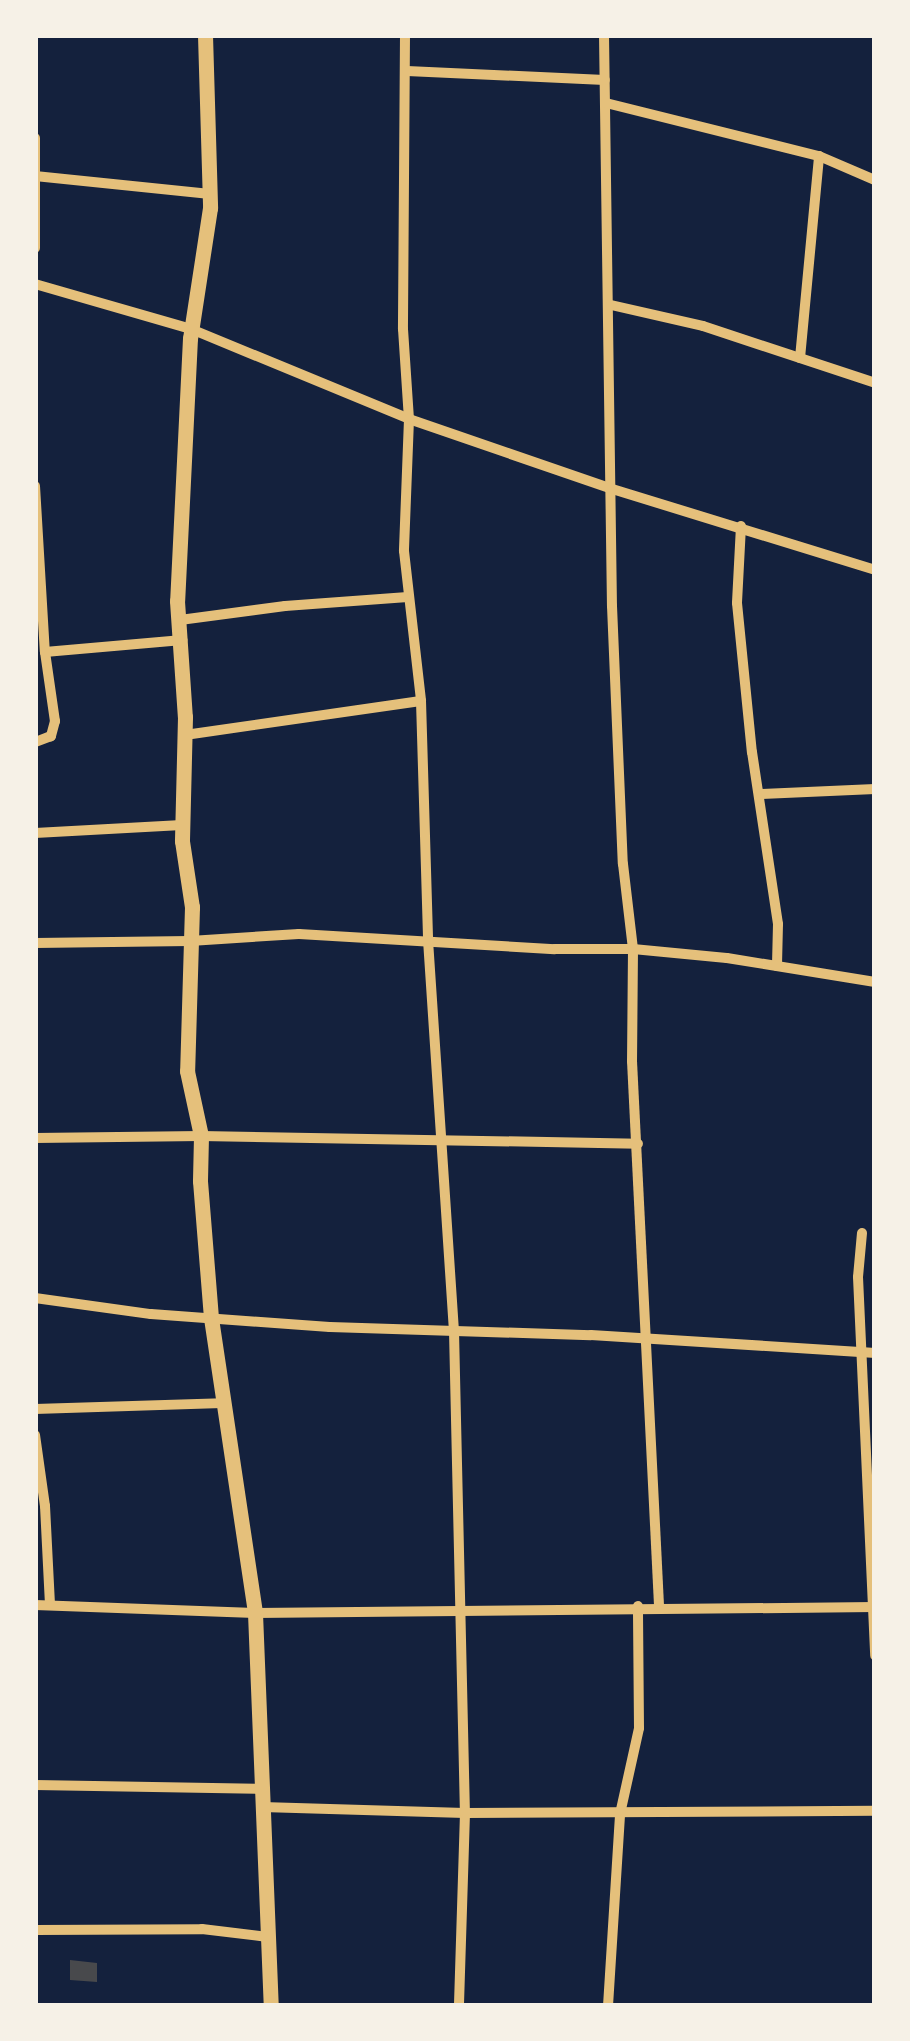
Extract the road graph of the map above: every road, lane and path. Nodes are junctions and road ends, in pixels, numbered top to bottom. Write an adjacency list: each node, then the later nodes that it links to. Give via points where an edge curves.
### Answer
1 (204, 35): 11 (main road)
2 (405, 35): 4 (street)
3 (604, 35): 5 (street)
4 (407, 71): 5 (street); 18 (street, via 402,329)
5 (605, 80): 6 (street)
6 (606, 102): 8 (street); 14 (street)
7 (35, 138): 9 (street)
8 (819, 156): 10 (street); 16 (street)
9 (36, 176): 11 (street); 12 (street)
10 (875, 180)
11 (210, 194): 15 (main road)
12 (35, 248)
13 (35, 284): 15 (street)
14 (611, 304): 16 (street); 20 (street)
15 (191, 329): 18 (street); 24 (main road)
16 (800, 358): 17 (street)
17 (875, 384)
18 (409, 419): 20 (street); 23 (street)
19 (35, 486): 26 (street)
20 (609, 488): 21 (street); 37 (street, via 623,864)
21 (740, 526): 22 (street); 31 (street, via 737,603)
22 (875, 570)
23 (408, 597): 24 (street); 27 (street)
24 (180, 620): 25 (main road)
25 (184, 640): 26 (street); 28 (main road)
26 (45, 652): 29 (street, via 55,721 51,736)
27 (421, 702): 28 (street); 34 (street)
28 (184, 736): 32 (main road)
29 (35, 742)
30 (875, 789): 31 (street)
31 (760, 794): 38 (street, via 778,924)
32 (182, 826): 33 (street); 35 (main road)
33 (35, 832)
34 (428, 940): 35 (street, via 300,934); 37 (street); 42 (street)
35 (190, 941): 36 (street); 40 (main road, via 187,1071)
36 (35, 942)
37 (633, 949): 38 (street); 43 (street)
38 (777, 966): 39 (street)
39 (875, 982)
40 (202, 1136): 41 (street); 42 (street); 46 (main road)
41 (35, 1138)
42 (441, 1139): 43 (street); 47 (street)
43 (638, 1144): 48 (street)
44 (862, 1233): 49 (street, via 858,1277)
45 (35, 1298): 46 (street)
46 (211, 1318): 47 (street); 50 (main road)
47 (454, 1330): 48 (street); 58 (street)
48 (647, 1340): 49 (street); 56 (street)
49 (869, 1353): 57 (street)
50 (222, 1403): 51 (street); 59 (main road)
51 (35, 1409)
52 (35, 1435): 54 (street)
53 (35, 1605): 54 (street)
54 (50, 1605): 59 (street)
55 (638, 1606): 56 (street); 58 (street); 66 (street, via 639,1728)
56 (659, 1606): 57 (street)
57 (874, 1607): 60 (street)
58 (462, 1608): 59 (street); 65 (street)
59 (255, 1613): 62 (main road)
60 (875, 1656)
61 (35, 1786): 62 (street)
62 (262, 1789): 63 (main road)
63 (262, 1806): 65 (street); 68 (main road)
64 (875, 1811): 66 (street)
65 (465, 1814): 66 (street); 70 (street)
66 (620, 1814): 71 (street)
67 (35, 1930): 68 (street, via 202,1930)
68 (268, 1937): 69 (main road)
69 (271, 2006)
70 (459, 2006)
71 (608, 2006)

